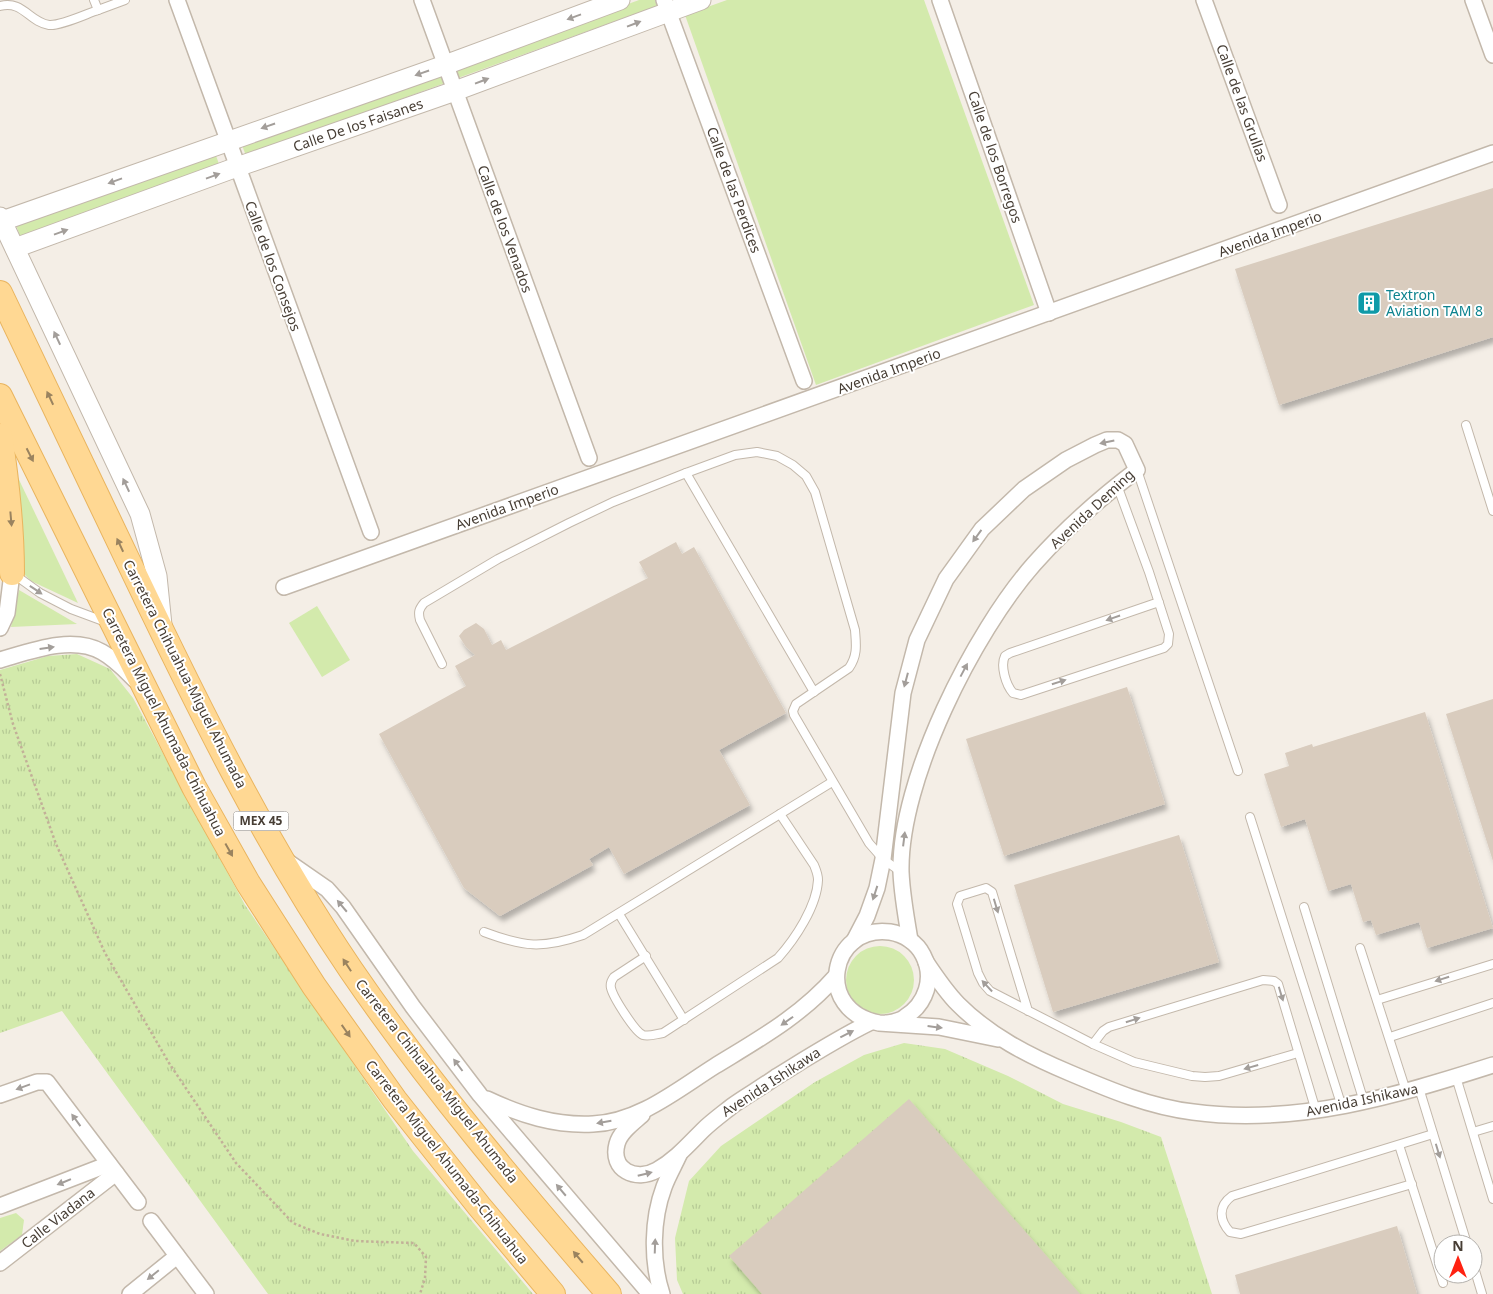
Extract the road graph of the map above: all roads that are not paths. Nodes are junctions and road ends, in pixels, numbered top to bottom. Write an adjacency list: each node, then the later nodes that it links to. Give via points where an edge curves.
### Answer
1 (94, 0): 12 (lane)
2 (125, 0): 12 (lane)
3 (177, 0): 16 (street, Calle de los Consejos)
4 (422, 0): 14 (street, Calle de los Venados)
5 (620, 0): 14 (street, Calle De los Faisanes, one-way to 14)
6 (701, 0): 11 (street, Calle De los Faisanes)
7 (940, 0): 23 (street, Calle de los Borregos)
8 (1204, 0): 19 (street, Calle de las Grullas)
9 (1473, 0): 13 (street)
10 (0, 6): 12 (lane, via 16,5 49,25)
11 (666, 6): 15 (street, Calle De los Faisanes, one-way to 11); 24 (street, Calle de las Perdices)
12 (98, 10)
13 (1493, 55)
14 (445, 64): 15 (street, Calle de los Venados); 16 (street, Calle De los Faisanes, one-way to 16)
15 (455, 91): 18 (street, Calle De los Faisanes); 28 (street, Calle de los Venados)
16 (227, 141): 18 (street, Calle de los Consejos); 20 (street, Calle De los Faisanes, one-way to 20)
17 (1493, 153): 23 (street, Avenida Imperio)
18 (237, 167): 21 (street, Calle De los Faisanes, one-way to 18); 33 (street, Calle de los Consejos)
19 (1279, 206)
20 (1, 219): 21 (street)
21 (15, 248): 39 (street, one-way to 21, via 158,576 140,514)
22 (0, 293): 39 (main road, Carretera Chihuahua-Miguel Ahumada / MEX 45, one-way to 22)
23 (1049, 313): 35 (street, Avenida Imperio)
24 (804, 380)
25 (0, 396): 37 (main road, Carretera Miguel Ahumada-Chihuahua / MEX 45, one-way to 37)
26 (1466, 425): 32 (lane)
27 (0, 436): 34 (main road, one-way to 34, via 12,531)
28 (589, 458)
29 (1138, 470): 31 (street, Avenida Deming); 44 (lane); 49 (street, Avenida Deming, one-way to 49, via 1125,444 1118,440 1107,440 1066,460 1024,489 982,529 946,579 917,640 903,693)
30 (686, 473): 41 (lane, via 569,523 498,559 424,603 420,608 420,620); 42 (lane); 42 (lane, via 735,455 757,452 777,456 806,476 815,492 855,630 857,647 850,668)
31 (1117, 485): 36 (lane); 50 (street, Avenida Deming, one-way to 31, via 904,837 919,772 964,669 999,611 1033,565)
32 (1493, 511)
33 (371, 532)
34 (9, 569): 37 (lane, one-way to 37, via 40,593); 38 (street, via 7,612)
35 (284, 587)
36 (1159, 602): 36 (lane, one-way to 36, via 1010,653 1005,656 1002,666 1010,690 1021,694 1164,648 1170,634)
37 (114, 625): 43 (main road, Carretera Miguel Ahumada-Chihuahua / MEX 45)
38 (0, 628)
39 (162, 633): 48 (main road, Carretera Chihuahua-Miguel Ahumada / MEX 45, via 219,747)
40 (0, 660): 43 (street, one-way to 43, via 36,649 70,644 88,646 118,662)
41 (442, 664)
42 (814, 692): 45 (lane, via 796,704 793,711)
43 (148, 694): 97 (main road, Carretera Miguel Ahumada-Chihuahua / MEX 45, one-way to 97, via 194,787 248,883 314,986 395,1100)
44 (1238, 771)
45 (832, 782): 46 (lane); 49 (lane, via 869,843)
46 (780, 814): 52 (lane); 64 (lane, via 818,874 812,904 789,946 778,958)
47 (1250, 817): 77 (lane)
48 (281, 857): 75 (street, one-way to 48, via 343,907 327,890); 98 (main road, Carretera Chihuahua-Miguel Ahumada / MEX 45, one-way to 48, via 493,1157 411,1053 351,970)
49 (883, 859): 50 (lane); 55 (street, Avenida Deming, one-way to 55, via 877,888)
50 (901, 872): 54 (street, Avenida Deming)
51 (1304, 907): 76 (lane)
52 (620, 914): 53 (lane, via 583,935 559,943 532,945 509,942); 57 (lane)
53 (484, 932)
54 (910, 940): 55 (street, via 882,931 866,933); 58 (street, Avenida Ishikawa, via 920,949)
55 (854, 941): 60 (street, via 840,962)
56 (1360, 948): 61 (lane)
57 (646, 956): 64 (lane); 64 (lane, via 614,977 610,982 611,991 636,1031 643,1035 663,1033)
58 (926, 962): 66 (street, Avenida Ishikawa, via 929,978 926,995 903,1019); 68 (street, Avenida Ishikawa, via 958,1004)
59 (1493, 964): 61 (lane, one-way to 61)
60 (836, 976): 65 (street, Avenida Ishikawa, via 838,991 845,1005 857,1016); 78 (street, one-way to 78, via 787,1021)
61 (1377, 1000): 67 (lane)
62 (1493, 1003): 67 (lane)
63 (1028, 1011): 63 (lane, one-way to 63, via 990,991 983,983 956,904 960,896 986,888 992,892); 69 (lane)
64 (684, 1020)
65 (871, 1022): 66 (street, Avenida Ishikawa); 84 (street, Avenida Ishikawa, one-way to 65, via 733,1105 841,1037)
66 (887, 1023): 68 (street, Avenida Ishikawa, one-way to 68, via 939,1027)
67 (1390, 1037): 73 (lane)
68 (1002, 1040): 79 (street, Avenida Ishikawa, via 1110,1090 1154,1104 1237,1116)
69 (1093, 1044): 70 (lane, one-way to 69, via 1219,1076 1205,1077 1134,1062); 70 (lane, one-way to 70, via 1109,1027 1268,979 1278,984)
70 (1298, 1053): 79 (lane)
71 (1493, 1065): 72 (street, Avenida Ishikawa)
72 (1456, 1077): 73 (street, Avenida Ishikawa); 81 (lane)
73 (1412, 1090): 76 (street, Avenida Ishikawa); 82 (lane)
74 (0, 1095): 85 (street, one-way to 74, via 47,1082 37,1082)
75 (480, 1095): 78 (street, one-way to 75, via 624,1119 565,1124 533,1118); 99 (street, one-way to 75)
76 (1364, 1102): 77 (street, Avenida Ishikawa)
77 (1342, 1107): 79 (street, Avenida Ishikawa)
78 (650, 1108): 84 (street, one-way to 84, via 617,1143 619,1163 626,1172 646,1175)
79 (1316, 1111)
80 (1493, 1126): 81 (lane)
81 (1473, 1132): 87 (lane)
82 (1433, 1134): 83 (lane); 91 (lane, one-way to 91)
83 (1399, 1145): 86 (lane); 86 (lane, via 1232,1196 1222,1207 1226,1228 1236,1234 1248,1232)
84 (680, 1154): 100 (street, one-way to 84, via 655,1256 656,1223 664,1188)
85 (112, 1168): 88 (street); 89 (street, one-way to 89); 94 (street, Calle Viadana)
86 (1412, 1184): 92 (lane)
87 (1493, 1199)
88 (138, 1202)
89 (0, 1206)
90 (151, 1221): 93 (street)
91 (1464, 1234)
92 (1433, 1253)
93 (176, 1256): 95 (street, one-way to 95); 96 (street)
94 (0, 1263)
95 (130, 1294)
96 (206, 1294)
97 (553, 1294)
98 (609, 1294)
99 (650, 1294)
100 (662, 1294)

